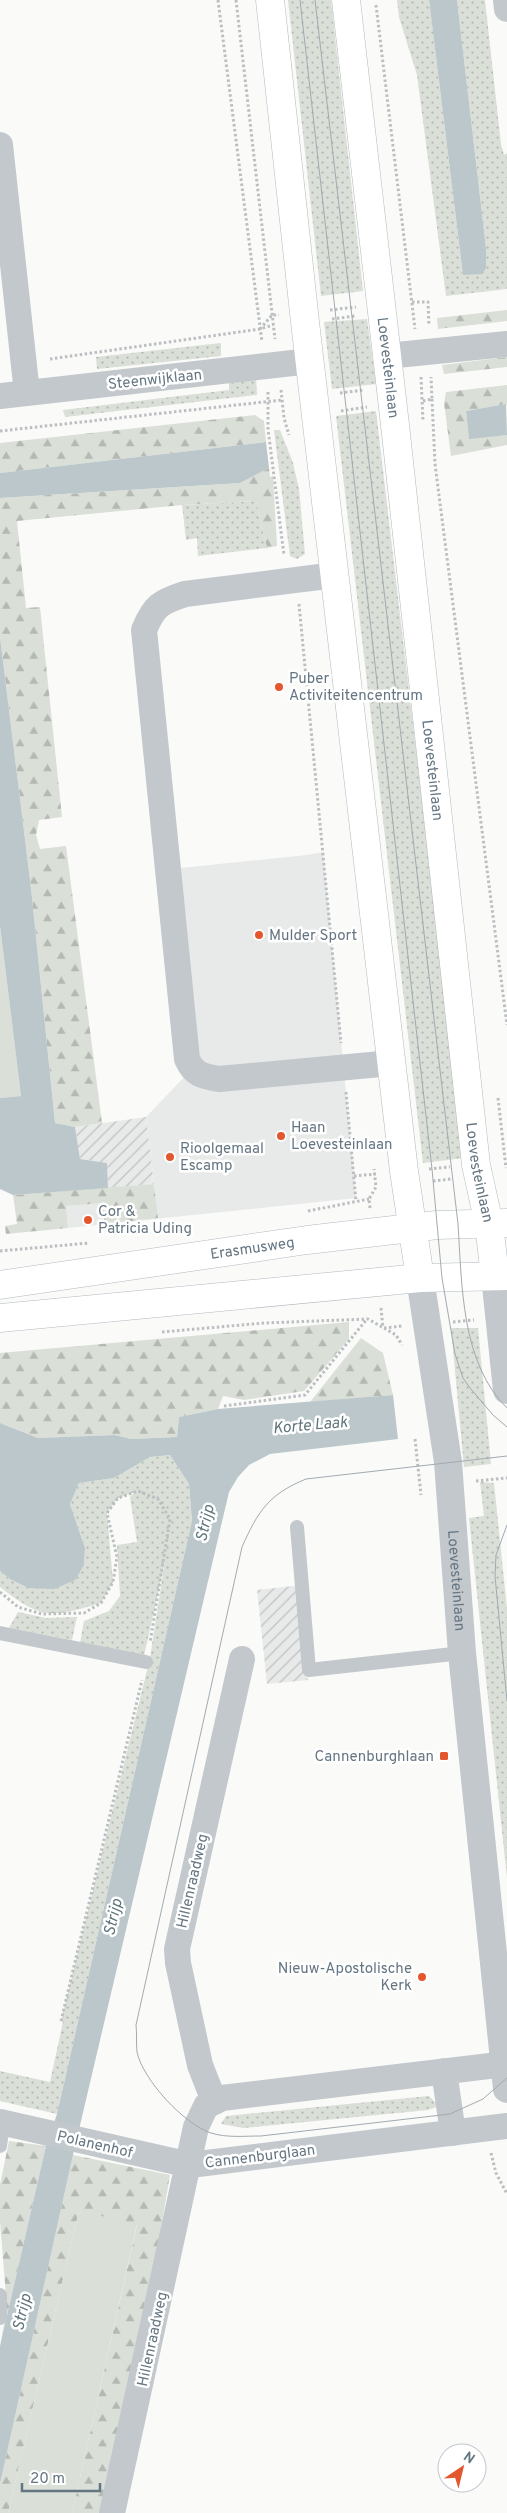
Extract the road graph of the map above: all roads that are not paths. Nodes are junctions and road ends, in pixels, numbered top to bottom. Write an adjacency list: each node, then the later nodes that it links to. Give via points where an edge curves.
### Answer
1 (270, 0): 8 (main road, Loevesteinlaan)
2 (346, 0): 7 (main road, Loevesteinlaan)
3 (506, 0): 4 (street)
4 (507, 9)
5 (0, 145): 9 (street)
6 (507, 344): 7 (street)
7 (387, 356): 13 (main road, Loevesteinlaan, via 477,1177)
8 (310, 361): 9 (street, Steenwijklaan); 11 (main road, Loevesteinlaan)
9 (27, 393): 10 (street, Steenwijklaan)
10 (0, 396)
11 (335, 575): 12 (main road, Loevesteinlaan); 12 (street, via 184,594 166,600 152,610 144,630 187,1059 199,1075 219,1079)
12 (392, 1063): 14 (main road, Loevesteinlaan)
13 (498, 1224): 14 (main road, Erasmusweg); 15 (main road, Loevesteinlaan)
14 (414, 1228): 16 (main road, Loevesteinlaan); 17 (main road, Erasmusweg, via 307,1240)
15 (501, 1276): 16 (main road); 19 (street, Loevesteinlaan)
16 (420, 1278): 18 (main road); 22 (street, Loevesteinlaan, via 448,1462)
17 (0, 1285)
18 (0, 1318)
19 (507, 1390)
20 (297, 1527): 22 (lane, Loevesteinlaan, via 309,1670)
21 (0, 1633): 24 (lane)
22 (462, 1653): 26 (street, Loevesteinlaan)
23 (242, 1659): 27 (street, Hillenraadweg, via 177,1949 200,2065)
24 (146, 1662)
25 (444, 2071): 26 (street); 27 (street); 30 (street)
26 (506, 2073)
27 (214, 2101): 31 (street, Cannenburglaan, via 206,2106 198,2121)
28 (507, 2126): 30 (street, Cannenburglaan)
29 (1, 2130): 31 (street, Polanenhof, via 48,2133)
30 (453, 2133): 31 (street, Cannenburglaan)
31 (190, 2165): 34 (street, Hillenraadweg)
32 (0, 2295): 33 (lane)
33 (0, 2318)
34 (112, 2513)

